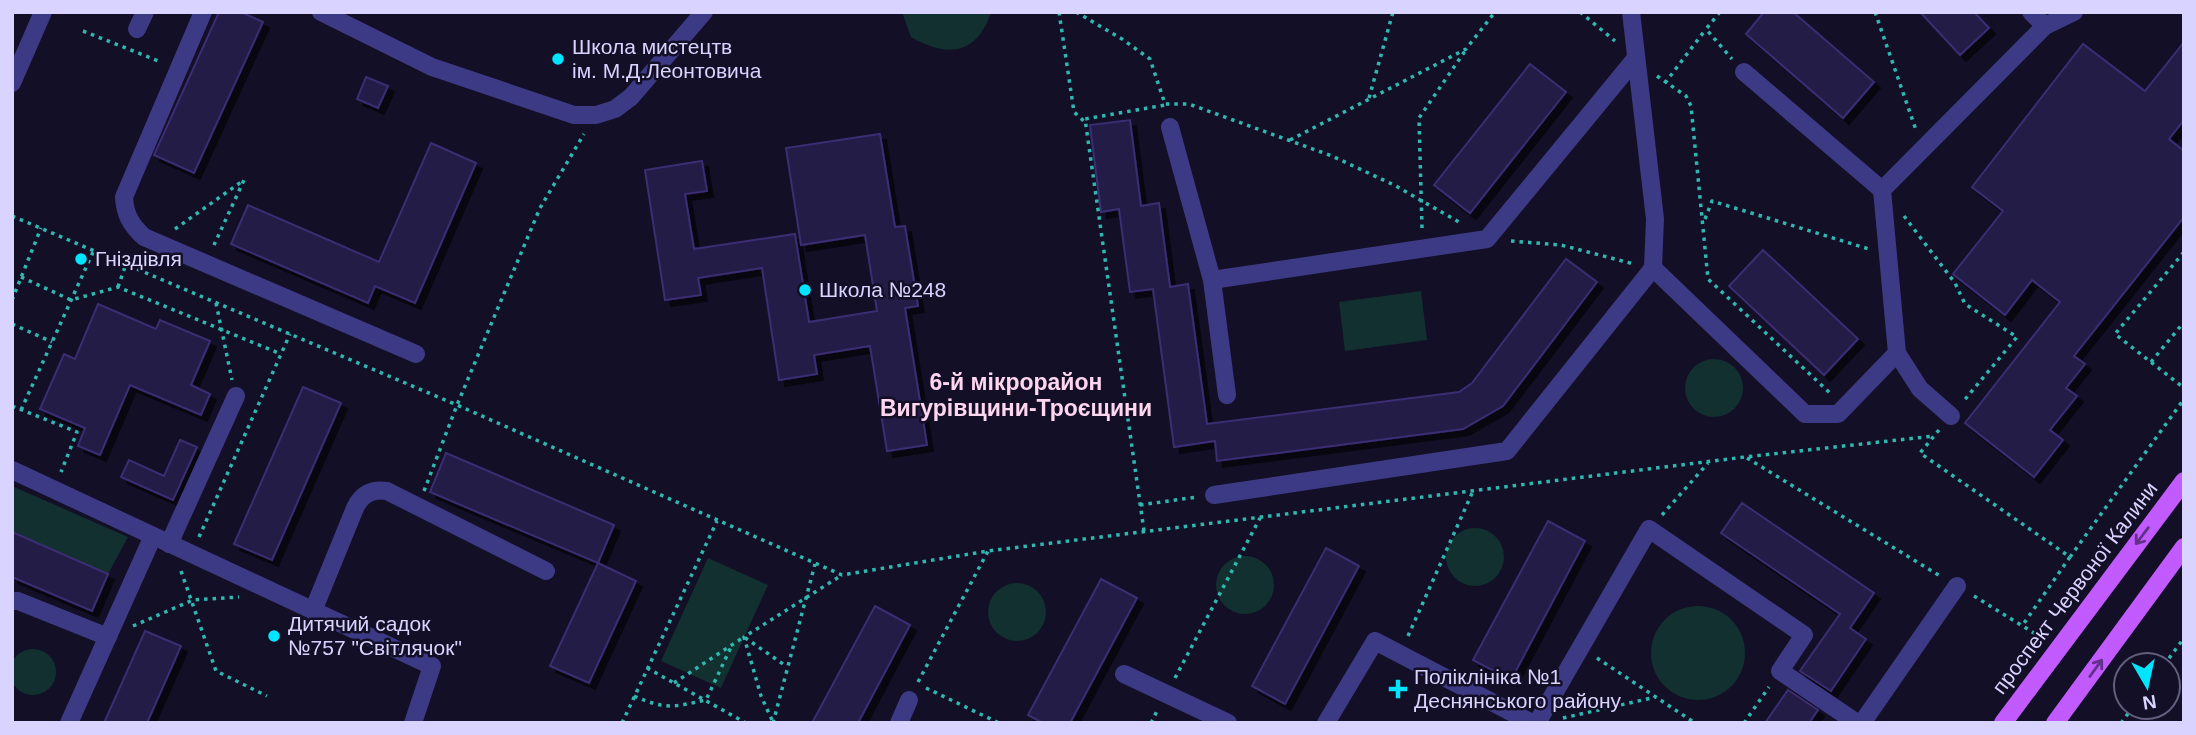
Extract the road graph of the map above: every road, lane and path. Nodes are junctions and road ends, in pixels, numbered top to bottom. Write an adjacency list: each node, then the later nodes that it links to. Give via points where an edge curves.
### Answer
1 (43, 12): 23 (street)
2 (203, 12): 20 (street)
3 (321, 12): 27 (street, via 432,67 574,115)
4 (704, 12): 27 (street, via 631,97)
5 (1059, 12): 28 (path, via 1074,112)
6 (1076, 12): 26 (path, via 1150,59)
7 (1393, 12): 25 (path)
8 (1495, 12): 18 (path)
9 (1580, 12): 19 (path)
10 (1631, 12): 19 (street)
11 (1720, 12): 16 (path)
12 (1875, 12): 31 (path)
13 (2031, 12): 15 (street)
14 (2074, 12): 15 (street)
15 (2045, 26): 31 (street)
16 (1706, 29): 21 (path); 24 (path)
17 (83, 31): 20 (path)
18 (1466, 49): 25 (path); 33 (path, via 1419,118)
19 (1636, 58): 37 (street); 45 (street, via 1655,219)
20 (179, 69): 38 (street, via 124,197 133,227)
21 (1744, 72): 32 (street)
22 (1656, 75): 24 (path)
23 (12, 83)
24 (1665, 83): 35 (path, via 1686,96 1691,106)
25 (1369, 99): 30 (path)
26 (1165, 104): 28 (path, via 1085,119); 29 (path); 30 (path, via 1189,104)
27 (596, 115): 65 (path, via 540,208)
28 (1086, 123): 79 (path)
29 (1170, 127): 47 (street)
30 (1290, 140): 33 (path)
31 (1923, 148): 32 (street)
32 (1882, 190): 42 (street); 69 (path, via 1933,252 1965,304 2017,337)
33 (1422, 201): 37 (path); 39 (path)
34 (12, 216): 36 (path)
35 (1703, 222): 42 (path, via 1712,201); 67 (path, via 1708,279)
36 (41, 228): 40 (path); 46 (path)
37 (1487, 239): 39 (street); 45 (path, via 1561,245)
38 (156, 242): 43 (street); 43 (path, via 244,180)
39 (1423, 249): 47 (street)
40 (94, 250): 44 (path); 50 (path)
41 (2184, 252): 60 (path, via 2115,334)
42 (1888, 255): 57 (street)
43 (205, 263): 59 (street)
44 (126, 264): 48 (path); 51 (path)
45 (1653, 268): 67 (street, via 1805,414 1838,414); 78 (street, via 1507,451)
46 (21, 277): 49 (path); 50 (path)
47 (1212, 280): 62 (street)
48 (118, 287): 50 (path); 54 (path)
49 (12, 300)
50 (71, 300): 56 (path)
51 (216, 303): 54 (path); 55 (path)
52 (2184, 322): 60 (path)
53 (12, 324): 56 (path)
54 (223, 330): 58 (path); 63 (path)
55 (290, 334): 58 (path); 65 (path)
56 (52, 342): 68 (path)
57 (1897, 353): 67 (street); 69 (street, via 1920,389)
58 (281, 354): 70 (path)
59 (415, 354)
60 (2151, 362): 61 (path)
61 (2184, 388)
62 (1227, 395)
63 (236, 396): 70 (path); 85 (street)
64 (2184, 399): 89 (path)
65 (457, 405): 80 (path); 82 (path)
66 (12, 406): 68 (path)
67 (1845, 407)
68 (21, 410): 76 (path, via 77,432)
69 (1951, 416): 71 (path)
70 (251, 422): 88 (path)
71 (1934, 436): 72 (path); 89 (path, via 1920,453)
72 (1745, 457): 73 (path); 93 (path)
73 (1709, 461): 77 (path); 83 (path)
74 (12, 470): 76 (street)
75 (2184, 481): 103 (main road, проспект Червоної Калини, one-way to 103)
76 (54, 489): 85 (street)
77 (1473, 491): 81 (path); 105 (path)
78 (1214, 495): 79 (path)
79 (1140, 505): 84 (path)
80 (418, 507): 91 (street); 98 (street, via 379,490 359,500)
81 (1261, 517): 84 (path); 111 (path)
82 (717, 521): 90 (path); 107 (path)
83 (1649, 529): 104 (street); 108 (street, via 1804,635)
84 (1144, 531): 87 (path)
85 (161, 540): 88 (street); 96 (path); 100 (street)
86 (2184, 547): 135 (main road, one-way to 86)
87 (988, 551): 92 (path); 125 (path, via 917,684)
88 (192, 554): 98 (street)
89 (2070, 557): 99 (path)
90 (815, 564): 92 (path); 94 (path)
91 (546, 571)
92 (842, 575): 94 (path)
93 (1957, 586): 99 (path); 133 (street)
94 (806, 596): 101 (path); 106 (path)
95 (242, 597): 96 (path)
96 (193, 600): 100 (path); 112 (path, via 216,671)
97 (12, 601): 100 (street)
98 (313, 611): 121 (street, via 432,666)
99 (2022, 626): 103 (path)
100 (108, 637): 120 (street)
101 (744, 637): 102 (path); 106 (path); 119 (path)
102 (732, 645): 110 (path); 117 (path)
103 (2058, 647): 134 (main road, проспект Червоної Калини)
104 (1580, 648): 114 (path); 129 (street)
105 (1400, 653): 128 (street, via 1375,640); 129 (street)
106 (787, 666): 119 (path)
107 (647, 668): 110 (path); 113 (path)
108 (1780, 671): 131 (path); 132 (street)
109 (1124, 674): 127 (street)
110 (674, 683): 117 (path)
111 (1171, 687)
112 (267, 696)
113 (634, 696): 117 (path, via 672,707); 122 (path)
114 (1656, 697): 118 (path); 130 (path)
115 (1164, 699): 126 (path)
116 (909, 700): 124 (street)
117 (706, 701): 123 (path)
118 (1556, 720)
119 (772, 722)
120 (69, 723)
121 (413, 723)
122 (622, 723)
123 (746, 723)
124 (899, 723)
125 (999, 723)
126 (1151, 723)
127 (1228, 723)
128 (1326, 723)
129 (1535, 723)
130 (1695, 723)
131 (1744, 723)
132 (1857, 723)
133 (1862, 723)
134 (2003, 723)
135 (2055, 723)

